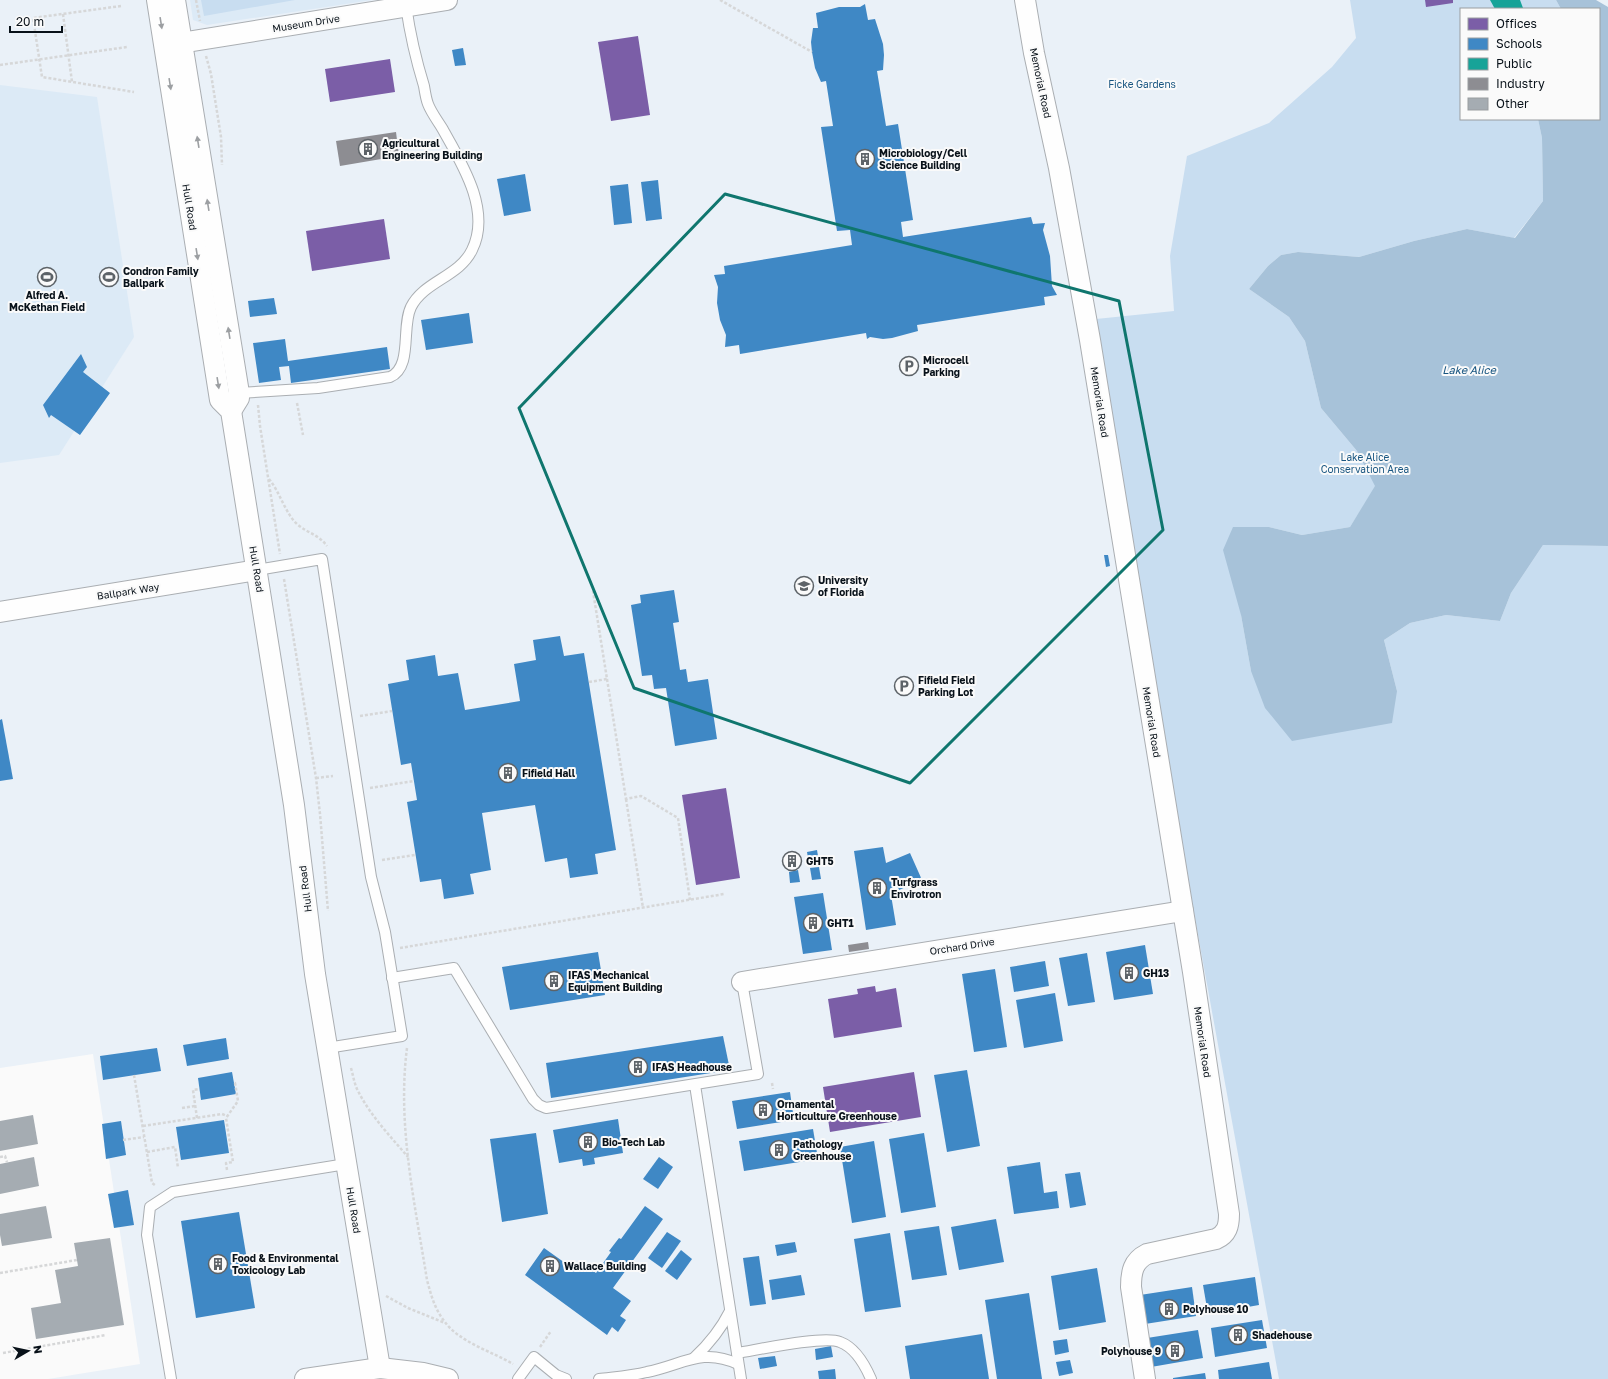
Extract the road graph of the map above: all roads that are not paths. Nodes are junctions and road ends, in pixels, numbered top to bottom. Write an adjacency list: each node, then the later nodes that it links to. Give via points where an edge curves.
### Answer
1 (157, 0): 6 (street, Hull Road, one-way to 6)
2 (175, 0): 6 (street, Hull Road)
3 (447, 0): 5 (street, Museum Drive)
4 (1025, 0): 11 (street, Memorial Road, via 1090,340)
5 (406, 6): 6 (street, Museum Drive); 7 (lane, via 412,42 428,104 474,195 478,221 477,238 461,265 423,291 415,300 407,317 403,359 395,374 390,377 318,388)
6 (173, 44): 7 (street, Hull Road, one-way to 6); 8 (street, Hull Road, one-way to 8, via 220,400)
7 (247, 396): 8 (street, via 239,398)
8 (231, 411): 9 (street, Hull Road)
9 (257, 570): 10 (street, Ballpark Way); 12 (lane, via 322,559 371,877 385,932); 14 (street, Hull Road, via 294,805)
10 (0, 612)
11 (1183, 911): 13 (street, Orchard Drive); 30 (street, Memorial Road, via 1229,1222 1227,1230 1216,1239 1147,1254 1134,1264 1131,1287)
12 (392, 978): 14 (lane, via 402,1036); 15 (lane, via 454,968 533,1099 542,1106 550,1107)
13 (742, 982): 15 (lane, via 758,1074)
14 (327, 1048): 16 (street, Hull Road)
15 (695, 1085): 17 (lane)
16 (346, 1164): 21 (street, Hull Road); 22 (lane, via 173,1192 150,1207 147,1234)
17 (730, 1311): 18 (lane); 19 (lane, via 723,1325)
18 (736, 1353): 20 (lane); 29 (lane, via 815,1341 839,1341 855,1353)
19 (694, 1358): 20 (lane, via 720,1357); 27 (lane, via 648,1372)
20 (738, 1364): 28 (lane)
21 (380, 1368): 23 (street); 24 (street)
22 (171, 1379)
23 (305, 1379)
24 (448, 1379)
25 (518, 1379): 26 (lane, via 534,1357 556,1375)
26 (566, 1379)
27 (599, 1379)
28 (740, 1379)
29 (871, 1379)
30 (1145, 1379)

